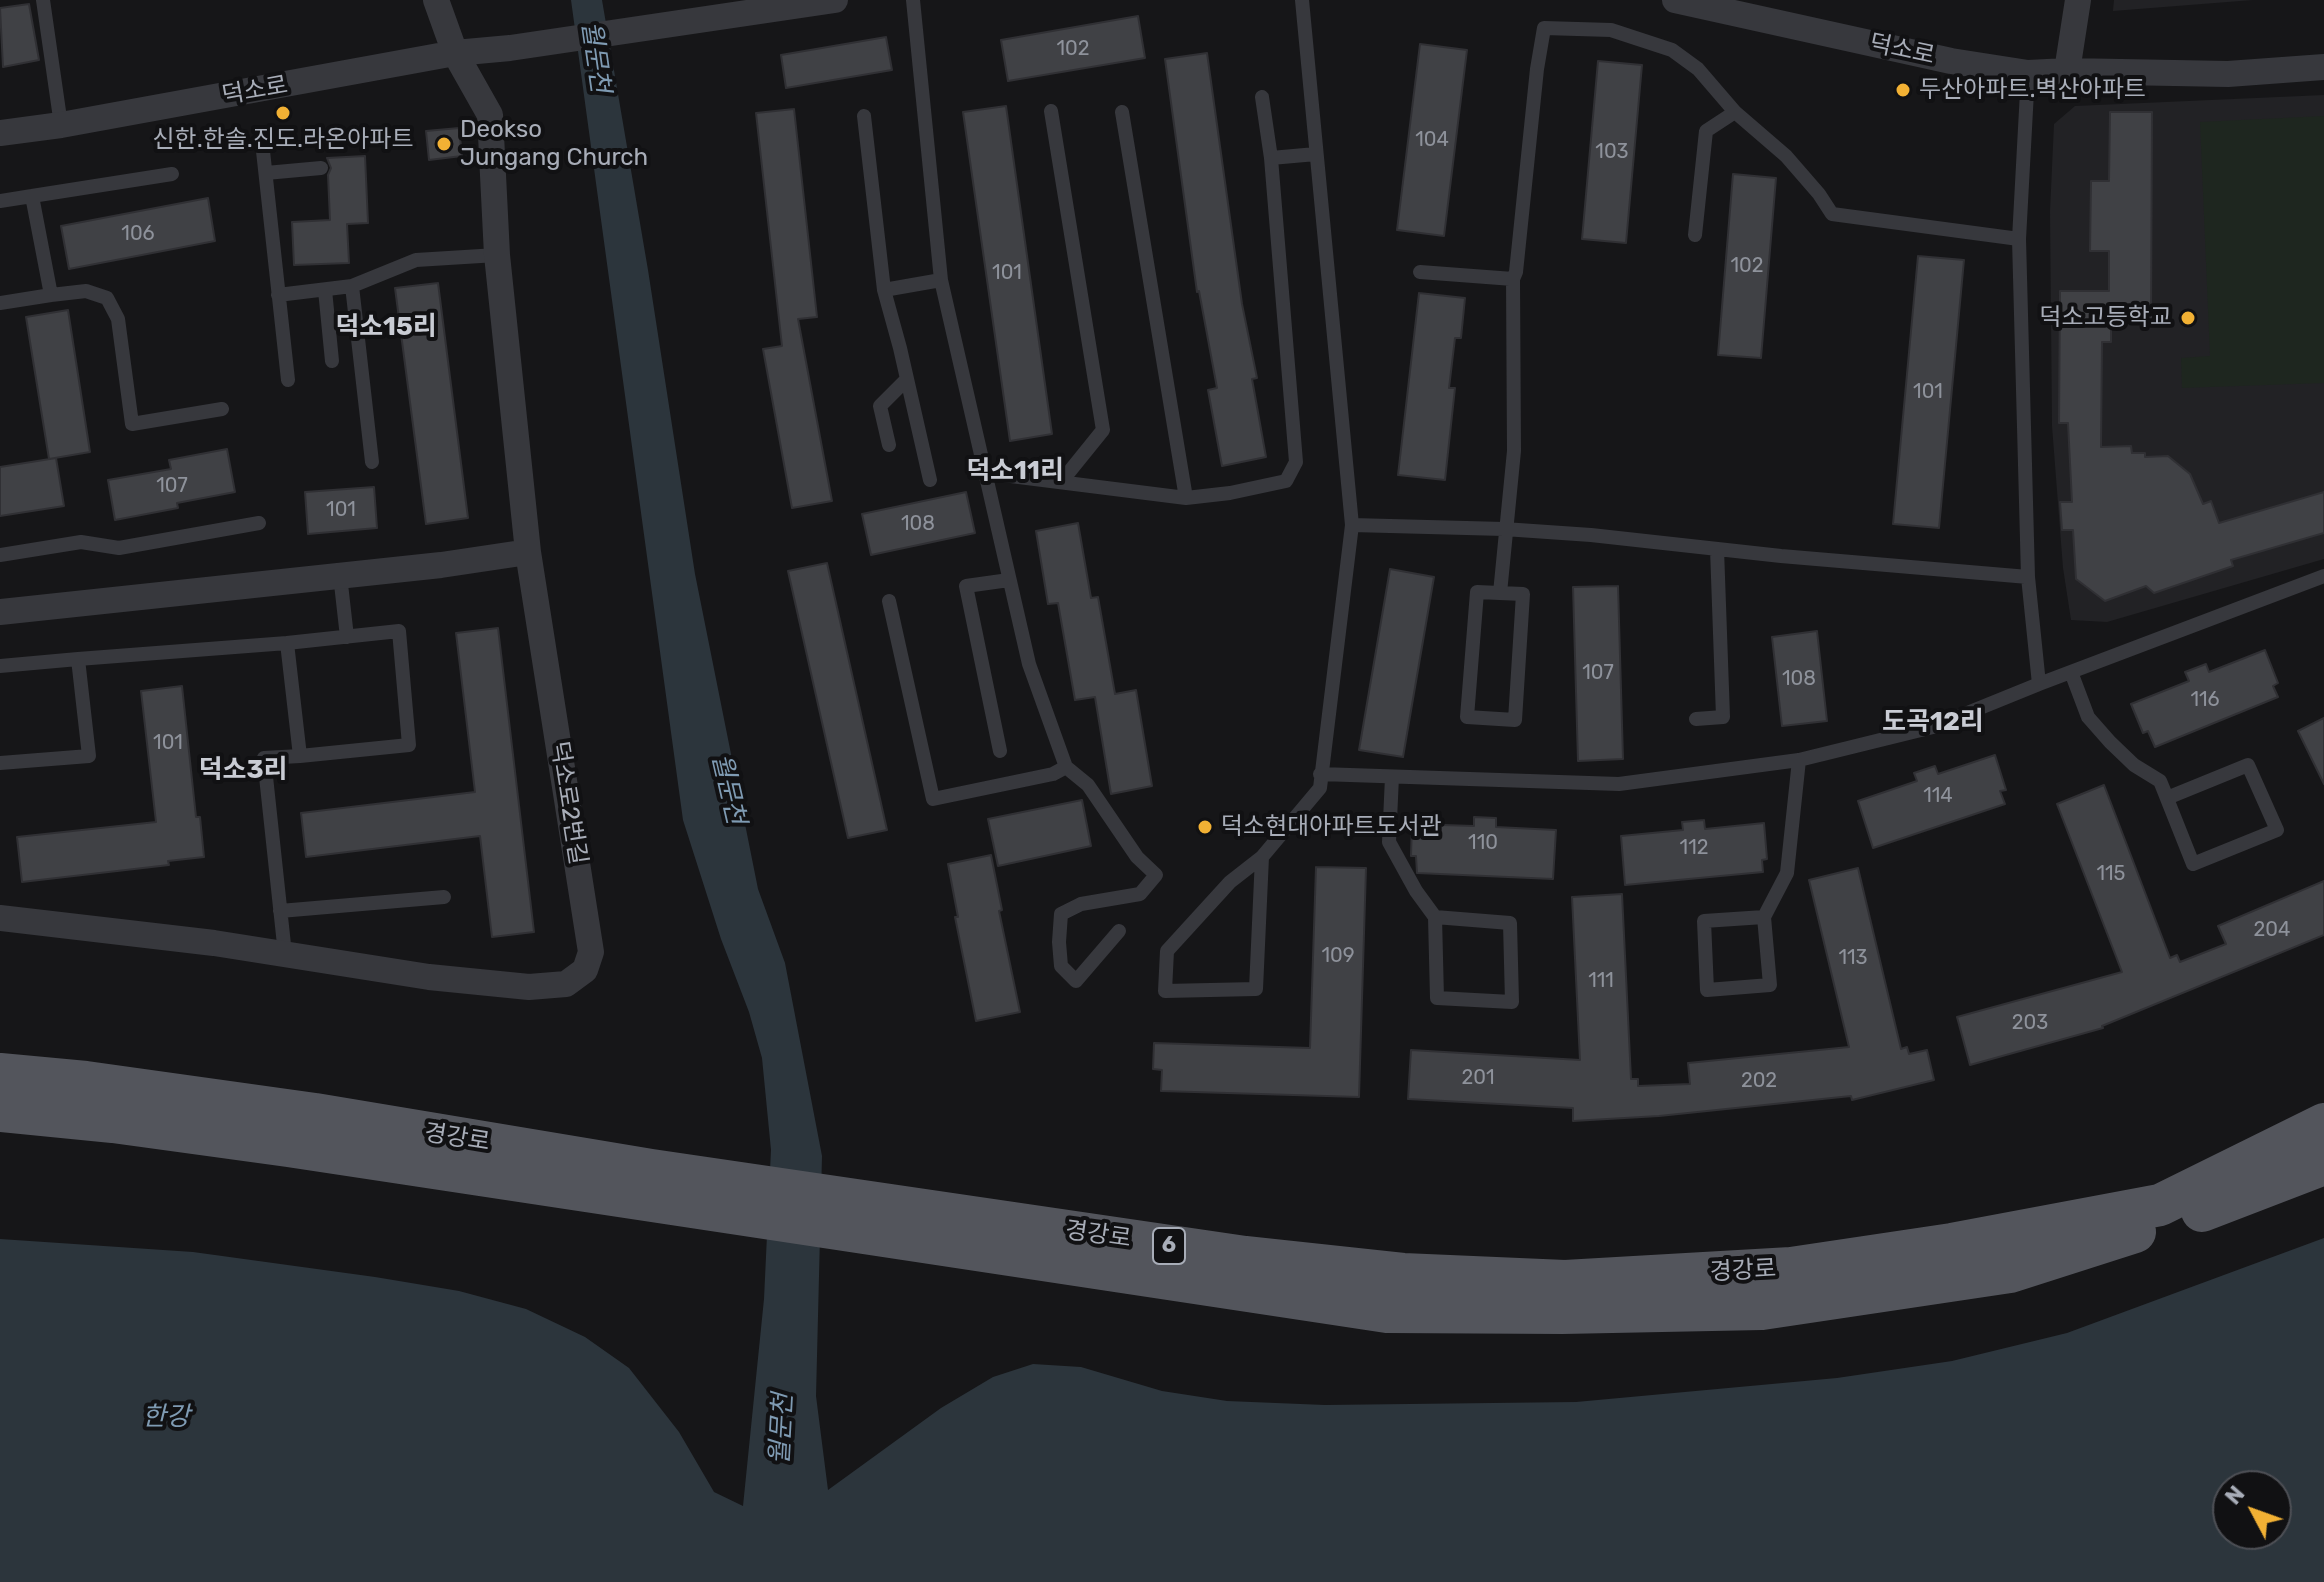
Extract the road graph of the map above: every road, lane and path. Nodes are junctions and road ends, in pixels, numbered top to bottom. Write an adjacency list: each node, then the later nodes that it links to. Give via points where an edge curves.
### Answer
1 (43, 0): 17 (lane)
2 (436, 0): 8 (street, 덕소로2번길)
3 (835, 0): 8 (street, 덕소로)
4 (913, 0): 32 (lane)
5 (1302, 0): 20 (lane)
6 (1675, 0): 11 (street, 덕소로)
7 (2078, 0): 10 (street)
8 (455, 53): 17 (street, 덕소로); 29 (street, 덕소로2번길, via 490,115)
9 (2324, 67): 10 (street, 덕소로, via 2228,74)
10 (2067, 71): 11 (street, 덕소로)
11 (2028, 73): 28 (lane)
12 (1262, 97): 21 (lane)
13 (1051, 111): 47 (lane, via 1103,430)
14 (1122, 112): 48 (lane)
15 (1735, 112): 27 (lane, via 1706,131); 28 (lane, via 1786,156 1832,214); 31 (lane, via 1698,69 1672,50 1611,30 1544,28)
16 (864, 116): 35 (lane)
17 (61, 125): 18 (street, 덕소로)
18 (0, 133)
19 (263, 151): 23 (lane)
20 (1316, 154): 21 (lane); 50 (lane)
21 (1271, 158): 48 (lane, via 1296,462 1286,481)
22 (321, 168): 23 (lane)
23 (266, 173): 37 (lane)
24 (172, 174): 25 (lane)
25 (32, 196): 26 (lane); 36 (lane)
26 (0, 201)
27 (1695, 235)
28 (2019, 239): 57 (lane)
29 (497, 255): 33 (lane, via 416,260); 53 (street, 덕소로2번길)
30 (1420, 272): 31 (lane)
31 (1513, 279): 51 (lane, via 1514,451)
32 (941, 280): 35 (lane); 45 (lane)
33 (352, 286): 34 (lane); 44 (lane)
34 (325, 290): 37 (lane); 39 (lane)
35 (884, 290): 40 (lane)
36 (51, 295): 38 (lane); 42 (lane, via 86,291 107,298 118,319 132,424)
37 (278, 295): 41 (lane)
38 (0, 303)
39 (332, 361)
40 (907, 379): 43 (lane, via 880,406); 46 (lane)
41 (288, 380)
42 (222, 409)
43 (889, 445)
44 (372, 462)
45 (987, 473): 47 (lane); 58 (lane)
46 (930, 480)
47 (1061, 482): 48 (lane)
48 (1186, 498)
49 (259, 523): 54 (lane, via 119,548 81,542)
50 (1352, 525): 51 (lane); 74 (lane)
51 (1504, 529): 52 (lane); 59 (lane)
52 (1717, 549): 57 (lane); 68 (lane, via 1723,717)
53 (528, 552): 55 (street); 84 (street, 덕소로2번길, via 591,952 585,970 566,984 529,987)
54 (0, 555)
55 (340, 575): 61 (street); 62 (lane)
56 (2324, 576): 66 (lane)
57 (2028, 577): 67 (lane)
58 (1009, 580): 69 (lane, via 966,586); 73 (lane, via 1029,664)
59 (1500, 593): 59 (lane, via 1523,594 1515,720 1467,717 1477,592)
60 (889, 601): 73 (lane, via 933,799)
61 (0, 612)
62 (347, 637): 63 (lane); 70 (lane, via 399,631 409,745)
63 (287, 643): 64 (lane); 70 (lane)
64 (78, 659): 65 (lane); 72 (lane, via 89,756)
65 (0, 666)
66 (2071, 672): 67 (lane); 76 (lane, via 2088,717 2134,765)
67 (2039, 684): 71 (lane, via 1933,727)
68 (1696, 719)
69 (1000, 751)
70 (300, 756): 79 (lane, via 264,758)
71 (1799, 760): 75 (lane, via 1619,784); 81 (lane, via 1787,873)
72 (0, 763)
73 (1066, 767): 83 (lane, via 1088,785 1137,857 1156,875 1140,894 1081,904 1061,914 1061,966 1076,981)
74 (1320, 774): 75 (lane); 77 (lane, via 1320,788)
75 (1392, 777): 80 (lane, via 1389,842)
76 (2160, 781): 76 (lane, via 2167,798 2248,765 2277,830 2193,864)
77 (1262, 857): 77 (lane, via 1230,882 1167,951 1165,991 1256,989)
78 (444, 897): 79 (lane)
79 (280, 911): 84 (lane)
80 (1435, 917): 80 (lane, via 1437,998 1512,1002 1510,923)
81 (1764, 917): 81 (lane, via 1704,921 1707,990 1770,985)
82 (0, 918): 84 (street, 덕소로2번길)
83 (1119, 931)
84 (285, 954)
85 (0, 1074): 87 (main road, 경강로 / 6, via 315,1114 1245,1257 1403,1274 1565,1281 1791,1268 2160,1205)
86 (0, 1111): 88 (main road, 경강로 / 6, via 274,1144 1387,1312 1762,1309 2010,1272 2198,1213)
87 (2324, 1124)
88 (2324, 1164)

